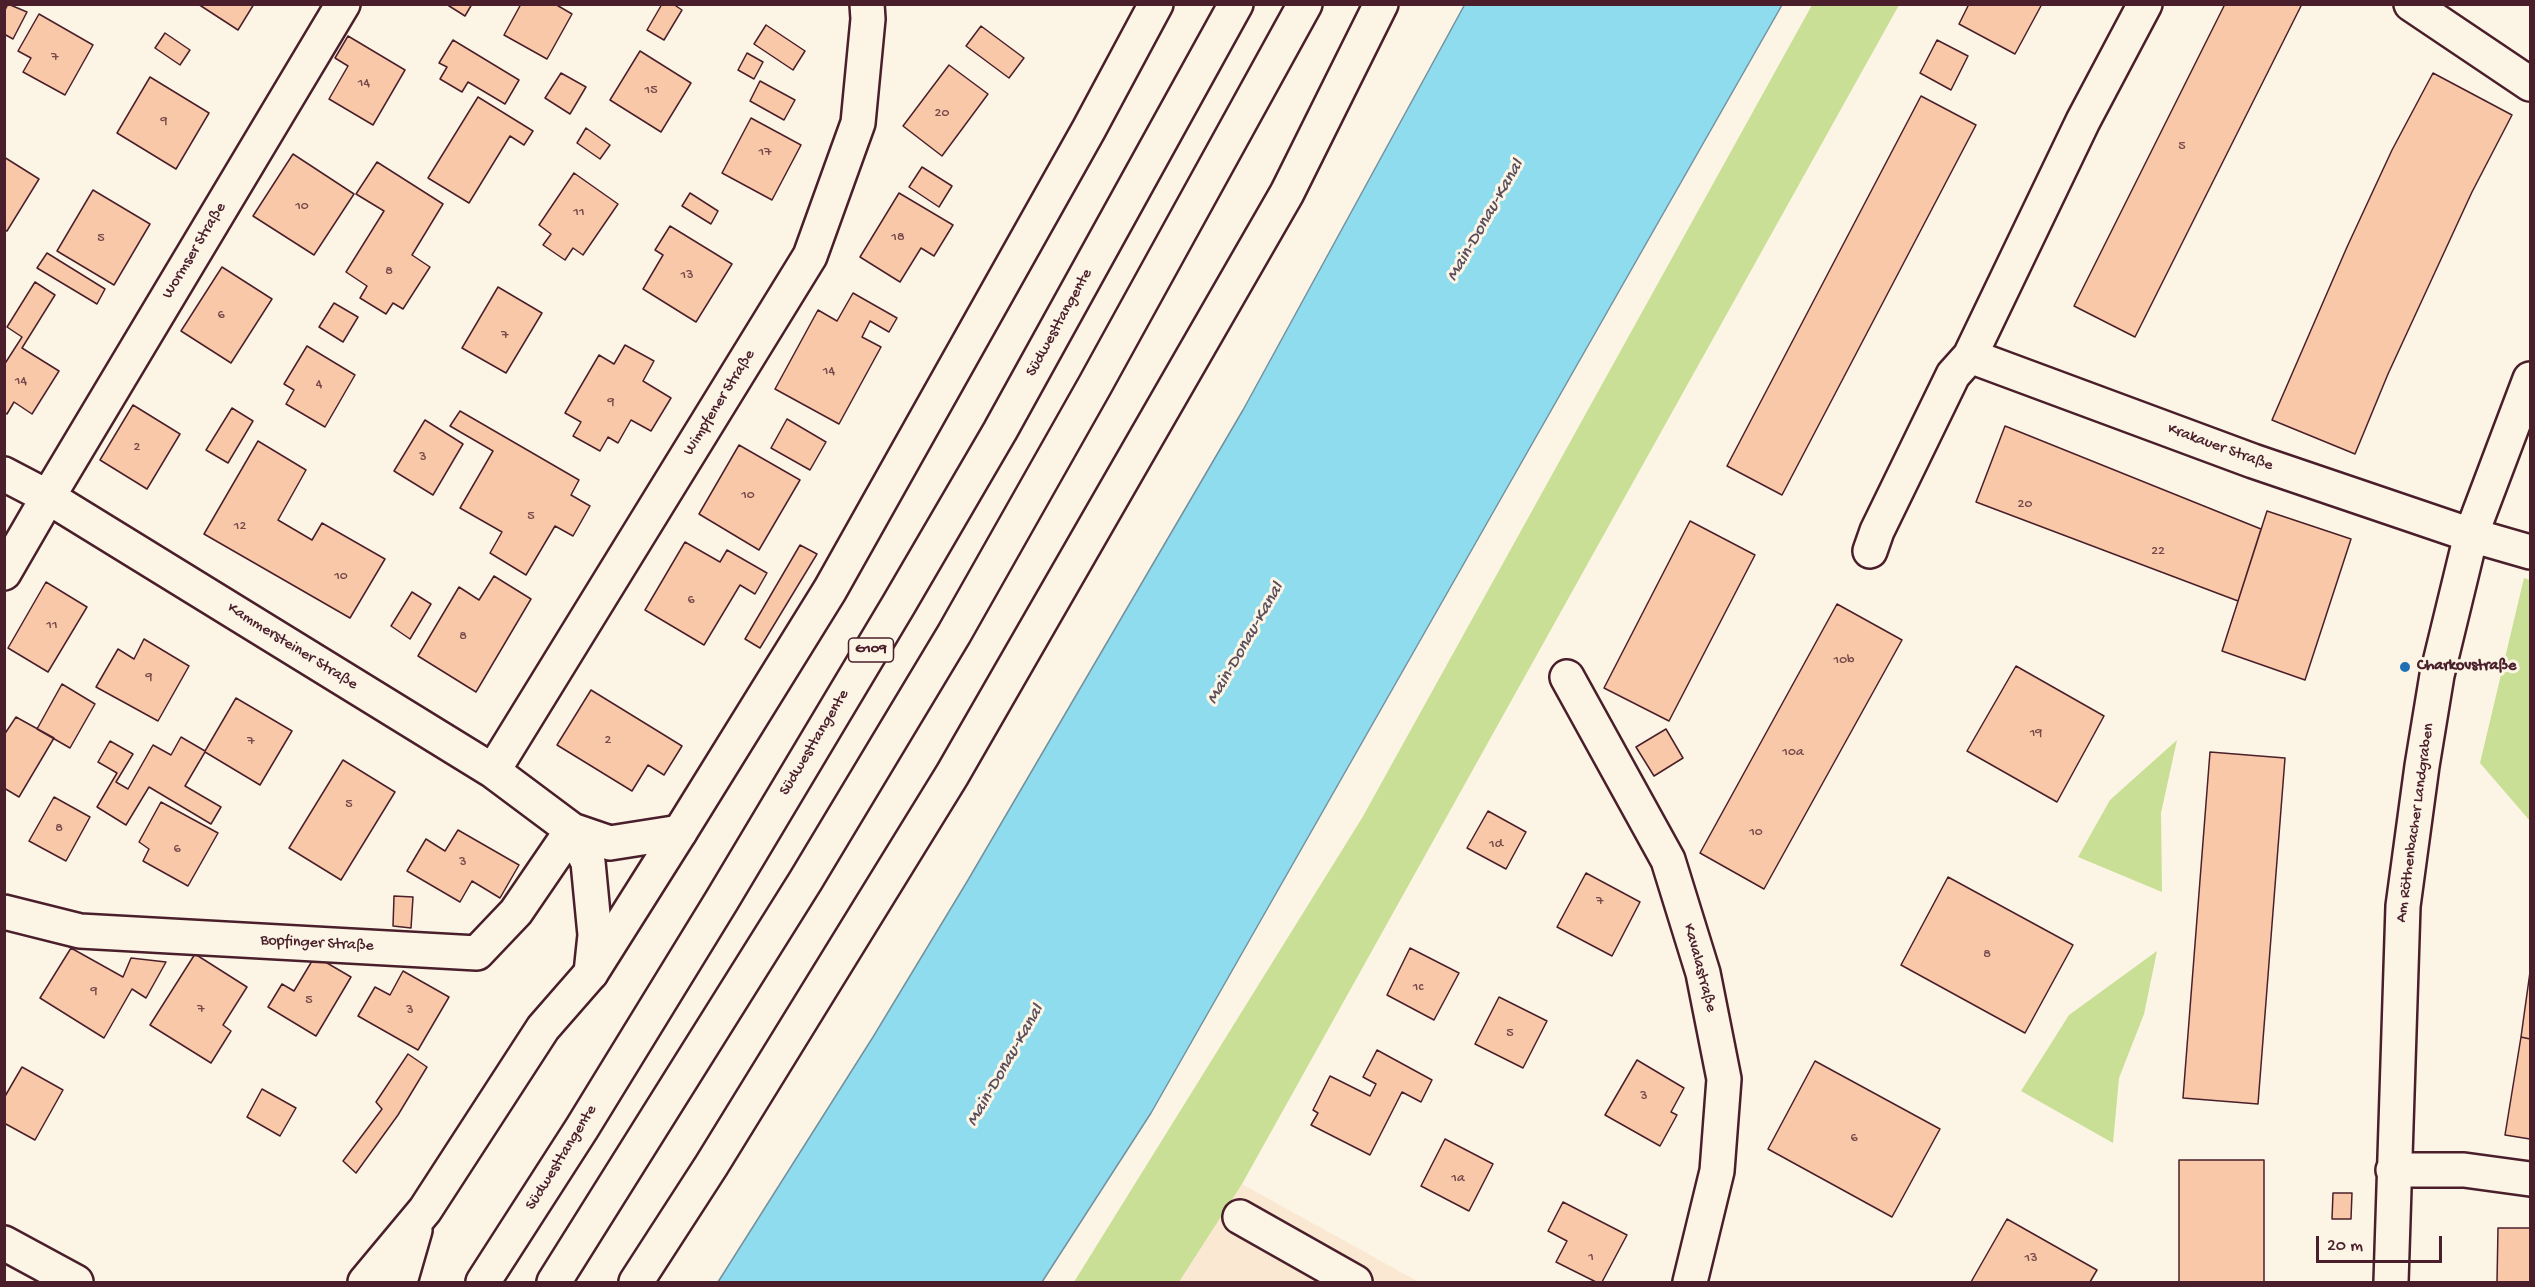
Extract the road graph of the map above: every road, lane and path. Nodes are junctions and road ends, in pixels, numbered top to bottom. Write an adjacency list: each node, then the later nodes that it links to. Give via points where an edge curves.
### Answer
1 (343, 4): 13 (main road, Wormser Straße)
2 (867, 4): 19 (main road, Wimpfener Straße, via 858,123 810,256)
3 (1156, 4): 21 (main road, via 830,590)
4 (1236, 4): 32 (main road, Südwesttangente / G109, via 1006,420 892,614 716,910)
5 (1305, 4): 33 (main road, via 954,633 806,880)
6 (1382, 4): 34 (main road, via 1287,193 964,754)
7 (2145, 4): 10 (main road, via 2082,121)
8 (2410, 4): 9 (main road)
9 (2530, 84)
10 (1970, 356): 14 (main road, Krakauer Straße, via 2253,461); 15 (main road, via 1953,375)
11 (2530, 379): 14 (main road, Am Röthenbacher Landgraben)
12 (4, 474): 13 (main road, Kammersteiner Straße)
13 (48, 496): 17 (main road); 19 (main road, Kammersteiner Straße)
14 (2471, 535): 16 (main road); 24 (main road, Am Röthenbacher Landgraben, via 2437,675 2403,906)
15 (1870, 551)
16 (2530, 552)
17 (4, 573)
18 (1567, 677): 36 (main road, Kavalastraße, via 1668,860 1704,973 1724,1079 1717,1171)
19 (493, 771): 20 (main road, Kammersteiner Straße)
20 (572, 830): 21 (main road, Kammersteiner Straße, via 610,843); 22 (main road, Bopfinger Straße, via 516,912 477,952 80,931); 23 (main road, Kammersteiner Straße, via 588,862 595,935)
21 (680, 832): 23 (main road)
22 (4, 912)
23 (591, 972): 26 (main road, via 543,1028)
24 (2393, 1170): 25 (main road, via 2464,1170); 37 (main road, Am Röthenbacher Landgraben)
25 (2530, 1179)
26 (419, 1217): 30 (main road); 31 (main road)
27 (1240, 1217): 35 (main road)
28 (4, 1243): 29 (main road)
29 (76, 1282)
30 (365, 1282)
31 (400, 1282)
32 (483, 1282)
33 (554, 1282)
34 (636, 1282)
35 (1355, 1282)
36 (1690, 1282)
37 (2391, 1282)

